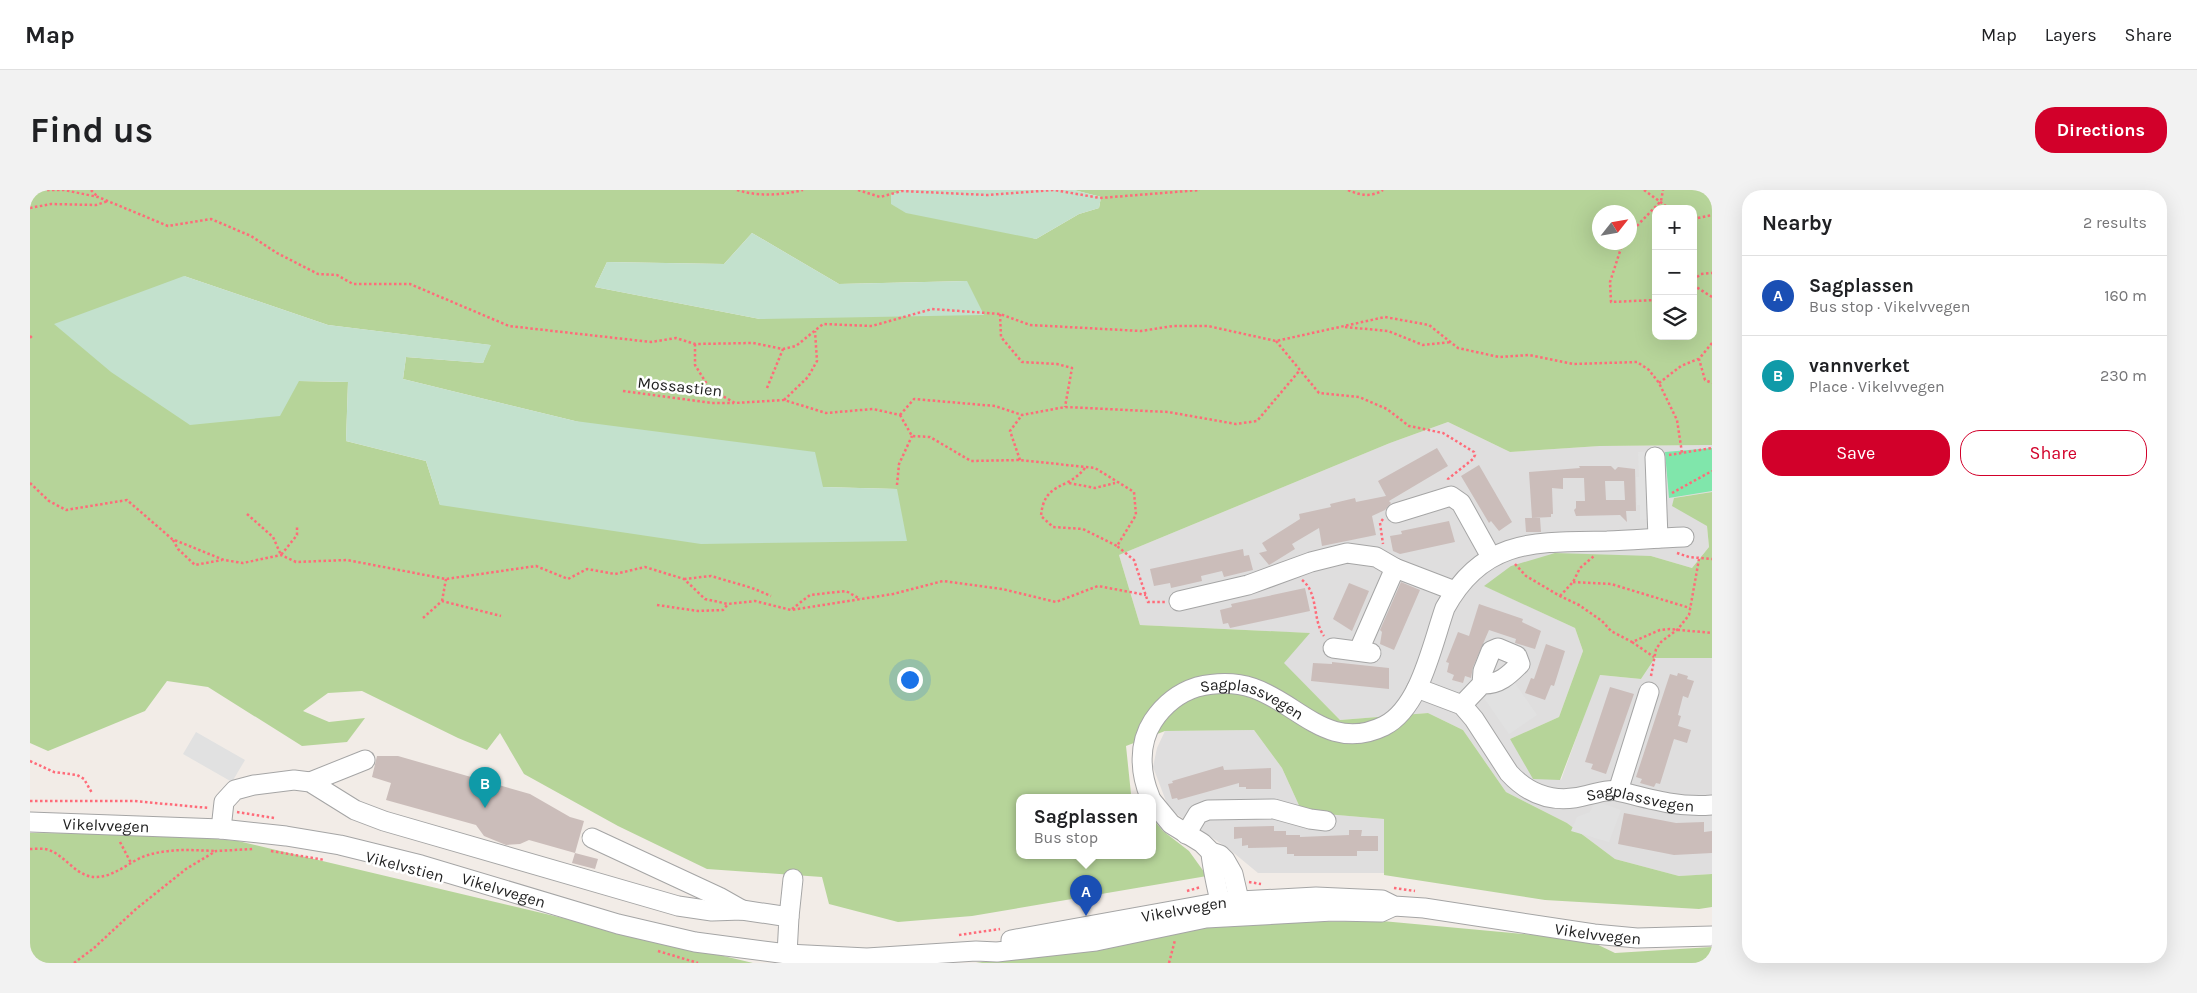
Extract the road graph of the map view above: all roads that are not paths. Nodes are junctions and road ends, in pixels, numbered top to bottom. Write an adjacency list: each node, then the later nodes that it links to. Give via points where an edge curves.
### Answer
1 (1656, 458): 3 (street)
2 (1396, 513): 5 (street, via 1451,496 1461,504)
3 (1658, 538): 4 (street, Sagplassvegen); 5 (street, Sagplassvegen, via 1548,542 1514,547)
4 (1679, 545)
5 (1491, 557): 7 (street, Sagplassvegen, via 1471,572)
6 (1391, 565): 7 (street); 8 (street, via 1368,554 1347,553 1311,562 1248,586); 9 (street, via 1365,652)
7 (1455, 592): 11 (street, Sagplassvegen, via 1444,608)
8 (1179, 601)
9 (1333, 648)
10 (1482, 684): 13 (street)
11 (1417, 688): 13 (street); 17 (street, Sagplassvegen, via 1394,720 1375,730 1356,733 1322,728 1254,688 1219,684 1192,689 1166,705 1147,734 1142,749 1142,771)
12 (1649, 692): 16 (street)
13 (1462, 705): 16 (street, Sagplassvegen, via 1516,780 1539,796 1580,805 1602,791)
14 (365, 760): 15 (street)
15 (310, 782): 22 (street, via 272,782 235,790 224,802); 27 (street, via 355,810 384,821 678,906 712,911)
16 (1618, 791): 18 (street, Sagplassvegen, via 1670,804)
17 (1149, 794)
18 (1712, 805)
19 (1156, 806): 23 (street, via 1171,824)
20 (1326, 821): 23 (street, via 1310,820 1274,809 1208,810 1198,814)
21 (30, 822): 22 (street, Vikelvvegen)
22 (221, 829): 31 (street, Vikelvvegen, via 340,845 421,865 627,926 695,942)
23 (1186, 834): 26 (street, via 1220,855 1230,867)
24 (592, 838): 27 (street)
25 (793, 879): 28 (street)
26 (1231, 906): 29 (street, Vikelvvegen, via 1381,912 1394,906 1594,934 1637,938); 30 (street, Vikelvvegen, via 996,943); 30 (street, Vikelvvegen, via 1182,922 1096,941 997,952)
27 (742, 910): 28 (street)
28 (789, 917): 31 (street)
29 (1712, 936)
30 (976, 951): 31 (street, Vikelvvegen, via 875,958)
31 (787, 954)

